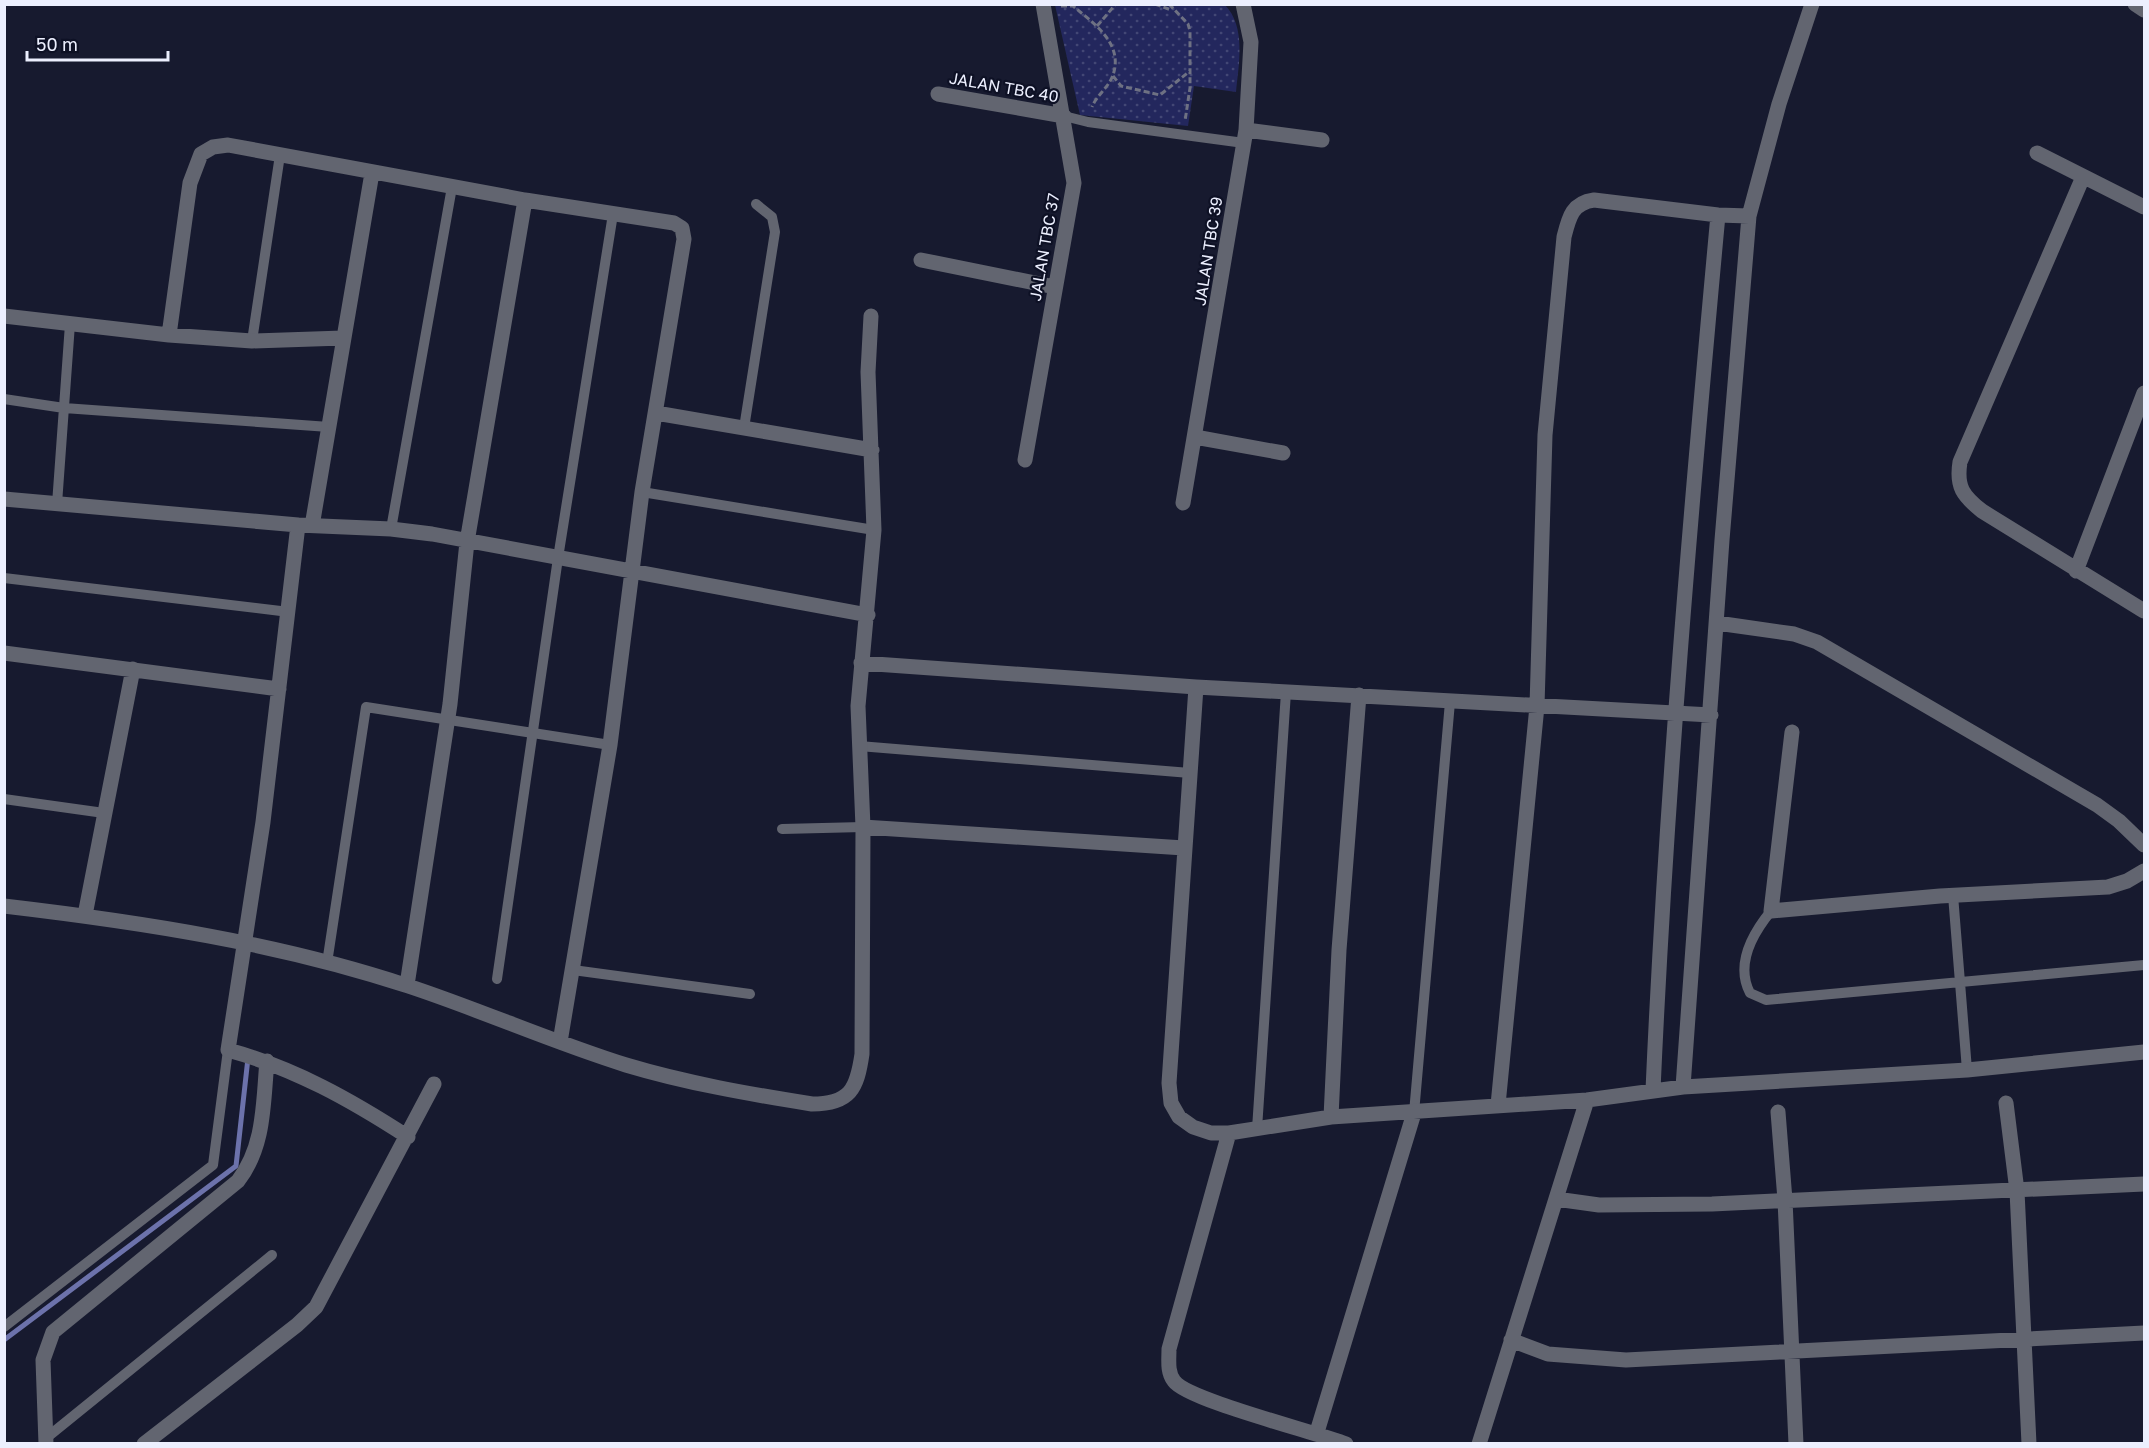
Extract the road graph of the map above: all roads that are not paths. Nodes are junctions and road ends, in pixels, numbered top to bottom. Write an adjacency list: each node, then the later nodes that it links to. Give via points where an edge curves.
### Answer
1 (1243, 4): 8 (street, JALAN TBC 39, via 1251,42)
2 (1812, 4): 20 (street, via 1779,104)
3 (2135, 4): 5 (street)
4 (1044, 7): 7 (street, JALAN TBC 37)
5 (2145, 9)
6 (938, 94): 7 (street, JALAN TBC 40)
7 (1064, 116): 8 (lane, via 1183,135); 22 (street, JALAN TBC 37, via 1074,183)
8 (1245, 136): 9 (street); 35 (street, JALAN TBC 39)
9 (1322, 140)
10 (2037, 153): 13 (street)
11 (280, 156): 12 (street); 26 (street, via 228,145 201,154 190,183); 28 (lane)
12 (372, 173): 14 (street); 27 (street)
13 (2083, 177): 17 (street); 48 (street, via 1960,462 1958,478 1962,492 1971,502)
14 (452, 187): 15 (street); 44 (lane)
15 (525, 200): 18 (street); 46 (street)
16 (756, 204): 34 (lane, via 772,217 775,232)
17 (2145, 207)
18 (613, 214): 32 (street, via 674,223 682,228 684,239); 47 (lane)
19 (1718, 215): 20 (street); 63 (street, via 1594,200 1582,201 1573,208 1568,221 1545,435); 64 (street)
20 (1749, 216): 54 (street)
21 (921, 260): 22 (street)
22 (1055, 286): 38 (street, JALAN TBC 37)
23 (4, 316): 25 (street)
24 (871, 316): 36 (street, via 868,372)
25 (70, 324): 26 (street); 31 (lane)
26 (169, 335): 28 (street)
27 (343, 338): 28 (street); 33 (street)
28 (252, 341)
29 (2145, 393): 48 (street)
30 (4, 399): 31 (lane)
31 (64, 408): 33 (lane); 41 (lane)
32 (656, 413): 34 (street); 39 (street)
33 (329, 427): 43 (street)
34 (744, 428): 36 (street)
35 (1195, 437): 37 (street); 42 (street, JALAN TBC 39)
36 (872, 450): 45 (street)
37 (1283, 453)
38 (1025, 460)
39 (642, 492): 45 (lane); 49 (street)
40 (4, 499): 41 (street)
41 (57, 504): 43 (street)
42 (1183, 504)
43 (305, 526): 44 (street); 52 (street)
44 (391, 529): 46 (street)
45 (874, 530): 53 (street)
46 (467, 542): 47 (street); 66 (street)
47 (558, 558): 49 (street); 67 (lane)
48 (2076, 571): 51 (street)
49 (633, 573): 53 (street); 69 (street)
50 (4, 578): 52 (lane)
51 (2144, 609)
52 (289, 612): 59 (street)
53 (868, 615): 56 (street)
54 (1716, 623): 65 (street); 76 (street, via 1794,634 1817,642 2097,805)
55 (4, 653): 57 (street)
56 (861, 663): 58 (street); 70 (street)
57 (133, 669): 59 (street); 73 (street)
58 (1196, 687): 60 (street); 71 (street)
59 (279, 689): 83 (street)
60 (1286, 692): 61 (street); 105 (lane)
61 (1359, 695): 62 (street); 104 (street, via 1339,950)
62 (1450, 702): 63 (street); 103 (lane)
63 (1538, 706): 64 (street); 101 (street)
64 (1677, 713): 65 (street); 98 (street, via 1660,928)
65 (1711, 715): 97 (street)
66 (448, 718): 67 (lane); 84 (lane, via 366,707); 89 (street)
67 (533, 731): 69 (lane); 87 (lane)
68 (1792, 732): 81 (street)
69 (610, 745): 86 (street)
70 (859, 746): 71 (lane); 74 (street)
71 (1190, 773): 77 (street)
72 (4, 799): 73 (lane)
73 (104, 813): 82 (street)
74 (863, 827): 75 (lane); 77 (street); 91 (street, via 862,1054 854,1087 845,1097 829,1104 812,1104 692,1082)
75 (782, 829)
76 (2145, 846)
77 (1184, 848): 106 (street, via 1171,1102 1179,1117 1193,1127)
78 (2145, 871): 79 (street, via 2108,887)
79 (1953, 895): 81 (street); 88 (lane)
80 (4, 906): 82 (street)
81 (1771, 911): 88 (lane, via 1754,932 1748,949 1747,989 1755,998)
82 (85, 915): 83 (street)
83 (243, 942): 84 (street); 92 (street)
84 (327, 963): 89 (street)
85 (2145, 965): 88 (lane)
86 (573, 970): 90 (lane); 91 (street)
87 (497, 979)
88 (1959, 982): 95 (lane)
89 (407, 985): 91 (street)
90 (750, 994)
91 (560, 1042)
92 (228, 1050): 94 (street); 113 (lane, via 213,1165)
93 (2145, 1052): 95 (street)
94 (267, 1061): 107 (street, via 318,1083); 119 (street, via 257,1148 238,1181 53,1332 43,1360)
95 (1967, 1070): 97 (street)
96 (434, 1084): 107 (street)
97 (1683, 1087): 98 (street)
98 (1653, 1090): 99 (street)
99 (1587, 1101): 101 (street); 110 (street)
100 (2006, 1103): 109 (street)
101 (1498, 1105): 103 (street)
102 (1778, 1112): 111 (street)
103 (1414, 1113): 104 (street); 118 (street)
104 (1331, 1117): 105 (street)
105 (1257, 1129): 106 (street)
106 (1229, 1133): 118 (street, via 1169,1349 1168,1367 1174,1382 1203,1399)
107 (408, 1137): 120 (street, via 316,1307)
108 (2145, 1184): 109 (street)
109 (2017, 1191): 111 (street); 116 (street)
110 (1556, 1199): 111 (street, via 1599,1205); 115 (street)
111 (1785, 1200): 117 (street)
112 (272, 1255): 119 (lane)
113 (4, 1327)
114 (2145, 1333): 116 (street)
115 (1512, 1340): 117 (street, via 1548,1354 1585,1359); 122 (street)
116 (2025, 1340): 117 (street); 124 (street)
117 (1792, 1351): 123 (street)
118 (1317, 1432): 121 (street)
119 (45, 1441)
120 (144, 1443)
121 (1346, 1443)
122 (1479, 1443)
123 (1796, 1443)
124 (2029, 1443)

